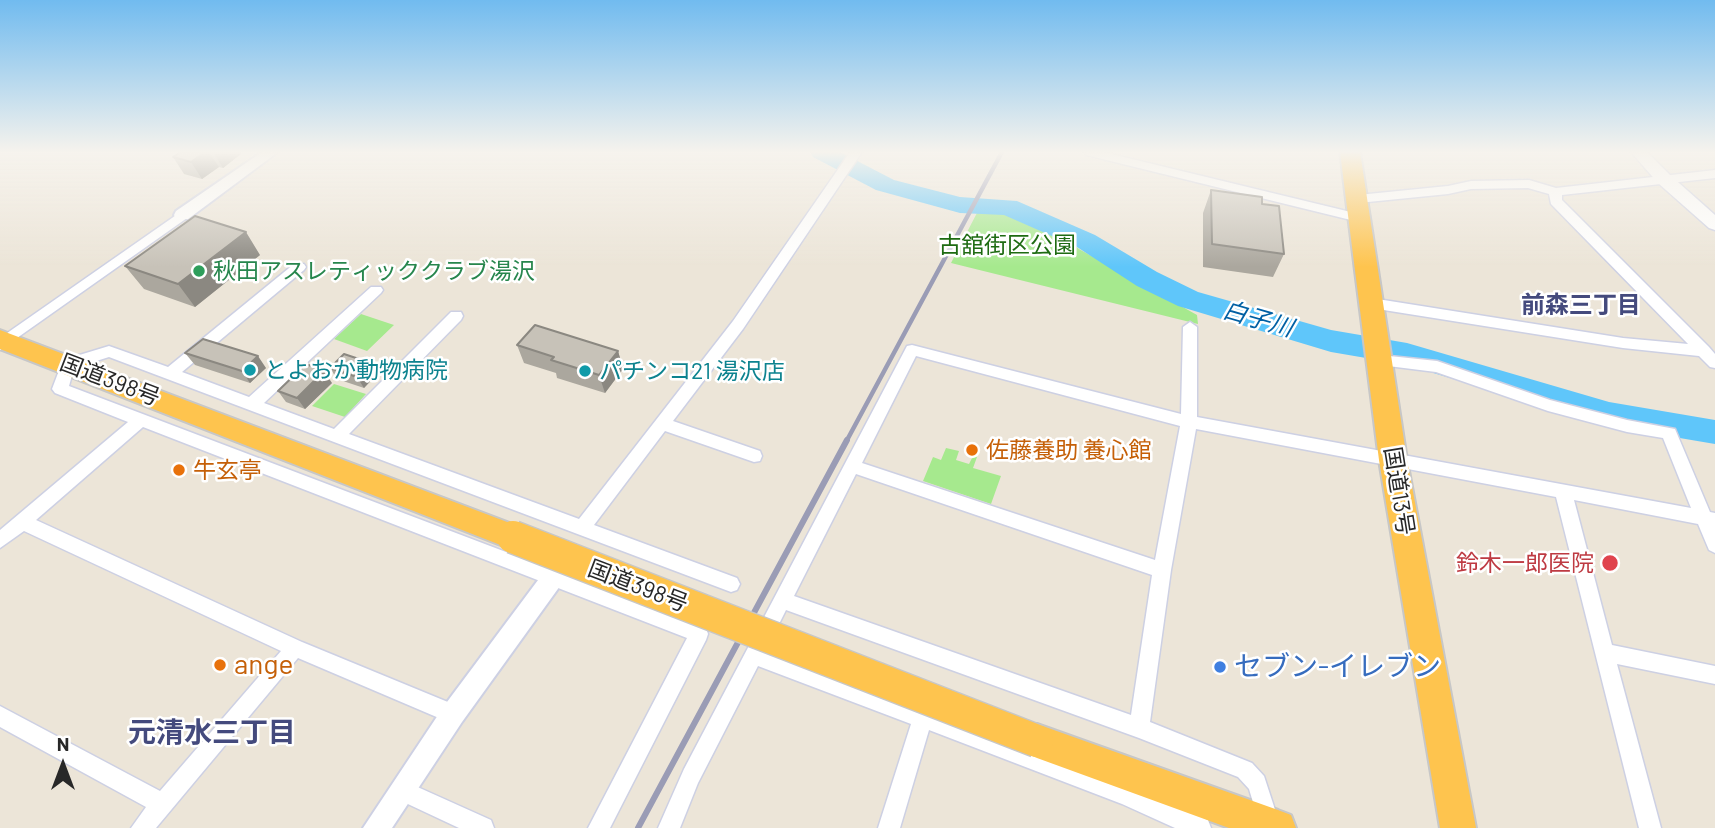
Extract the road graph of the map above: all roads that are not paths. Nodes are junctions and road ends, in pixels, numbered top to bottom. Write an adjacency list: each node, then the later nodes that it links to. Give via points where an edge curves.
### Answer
1 (216, 191): 11 (street)
2 (829, 191): 26 (street, via 738,325)
3 (1277, 191): 10 (street)
4 (1356, 191): 10 (highway, 国道13号)
5 (1445, 191): 10 (street)
6 (1551, 191): 9 (street)
7 (1566, 191): 9 (street)
8 (1677, 191): 12 (main road)
9 (1555, 192): 20 (street, via 1556,201)
10 (1358, 208): 15 (highway, 国道13号)
11 (182, 215): 18 (street)
12 (1715, 224)
13 (299, 267): 22 (street)
14 (376, 290): 23 (street)
15 (1371, 303): 19 (highway, 国道13号); 20 (street)
16 (456, 316): 27 (street)
17 (1190, 327): 25 (street)
18 (2, 342): 21 (highway, 国道398号)
19 (1378, 348): 29 (highway, 国道13号); 32 (street, via 1548,405 1669,433)
20 (1710, 357)
21 (68, 364): 22 (street, via 109,351); 24 (street, via 60,389); 51 (highway, 国道398号, bridge, via 1037,741)
22 (170, 374): 23 (street)
23 (251, 404): 27 (street)
24 (141, 420): 33 (street); 38 (street)
25 (1189, 422): 29 (street); 30 (street, via 912,350); 37 (street)
26 (662, 424): 28 (street); 34 (street)
27 (337, 436): 34 (street)
28 (754, 456)
29 (1393, 460): 31 (street); 59 (highway, 国道13号)
30 (852, 466): 37 (street); 40 (street)
31 (1563, 492): 32 (street); 42 (street)
32 (1710, 519): 36 (street)
33 (22, 522): 35 (street); 41 (street)
34 (582, 528): 39 (street)
35 (0, 541)
36 (1715, 545)
37 (1162, 570): 48 (street)
38 (552, 579): 45 (street); 55 (street, via 699,634)
39 (731, 584)
40 (782, 600): 43 (street); 48 (street)
41 (295, 648): 45 (street); 50 (street)
42 (1604, 652): 44 (street); 60 (street)
43 (754, 654): 47 (street); 56 (street)
44 (1715, 675)
45 (453, 715): 49 (street)
46 (0, 716): 50 (street)
47 (922, 719): 57 (street); 58 (street, via 1126,795)
48 (1139, 728): 51 (street, via 1245,770 1257,783)
49 (402, 791): 53 (street); 54 (street)
50 (163, 804): 52 (street)
51 (1272, 827)
52 (142, 828)
53 (376, 828)
54 (484, 828)
55 (599, 828)
56 (669, 828)
57 (889, 828)
58 (1200, 828)
59 (1458, 828)
60 (1650, 828)

